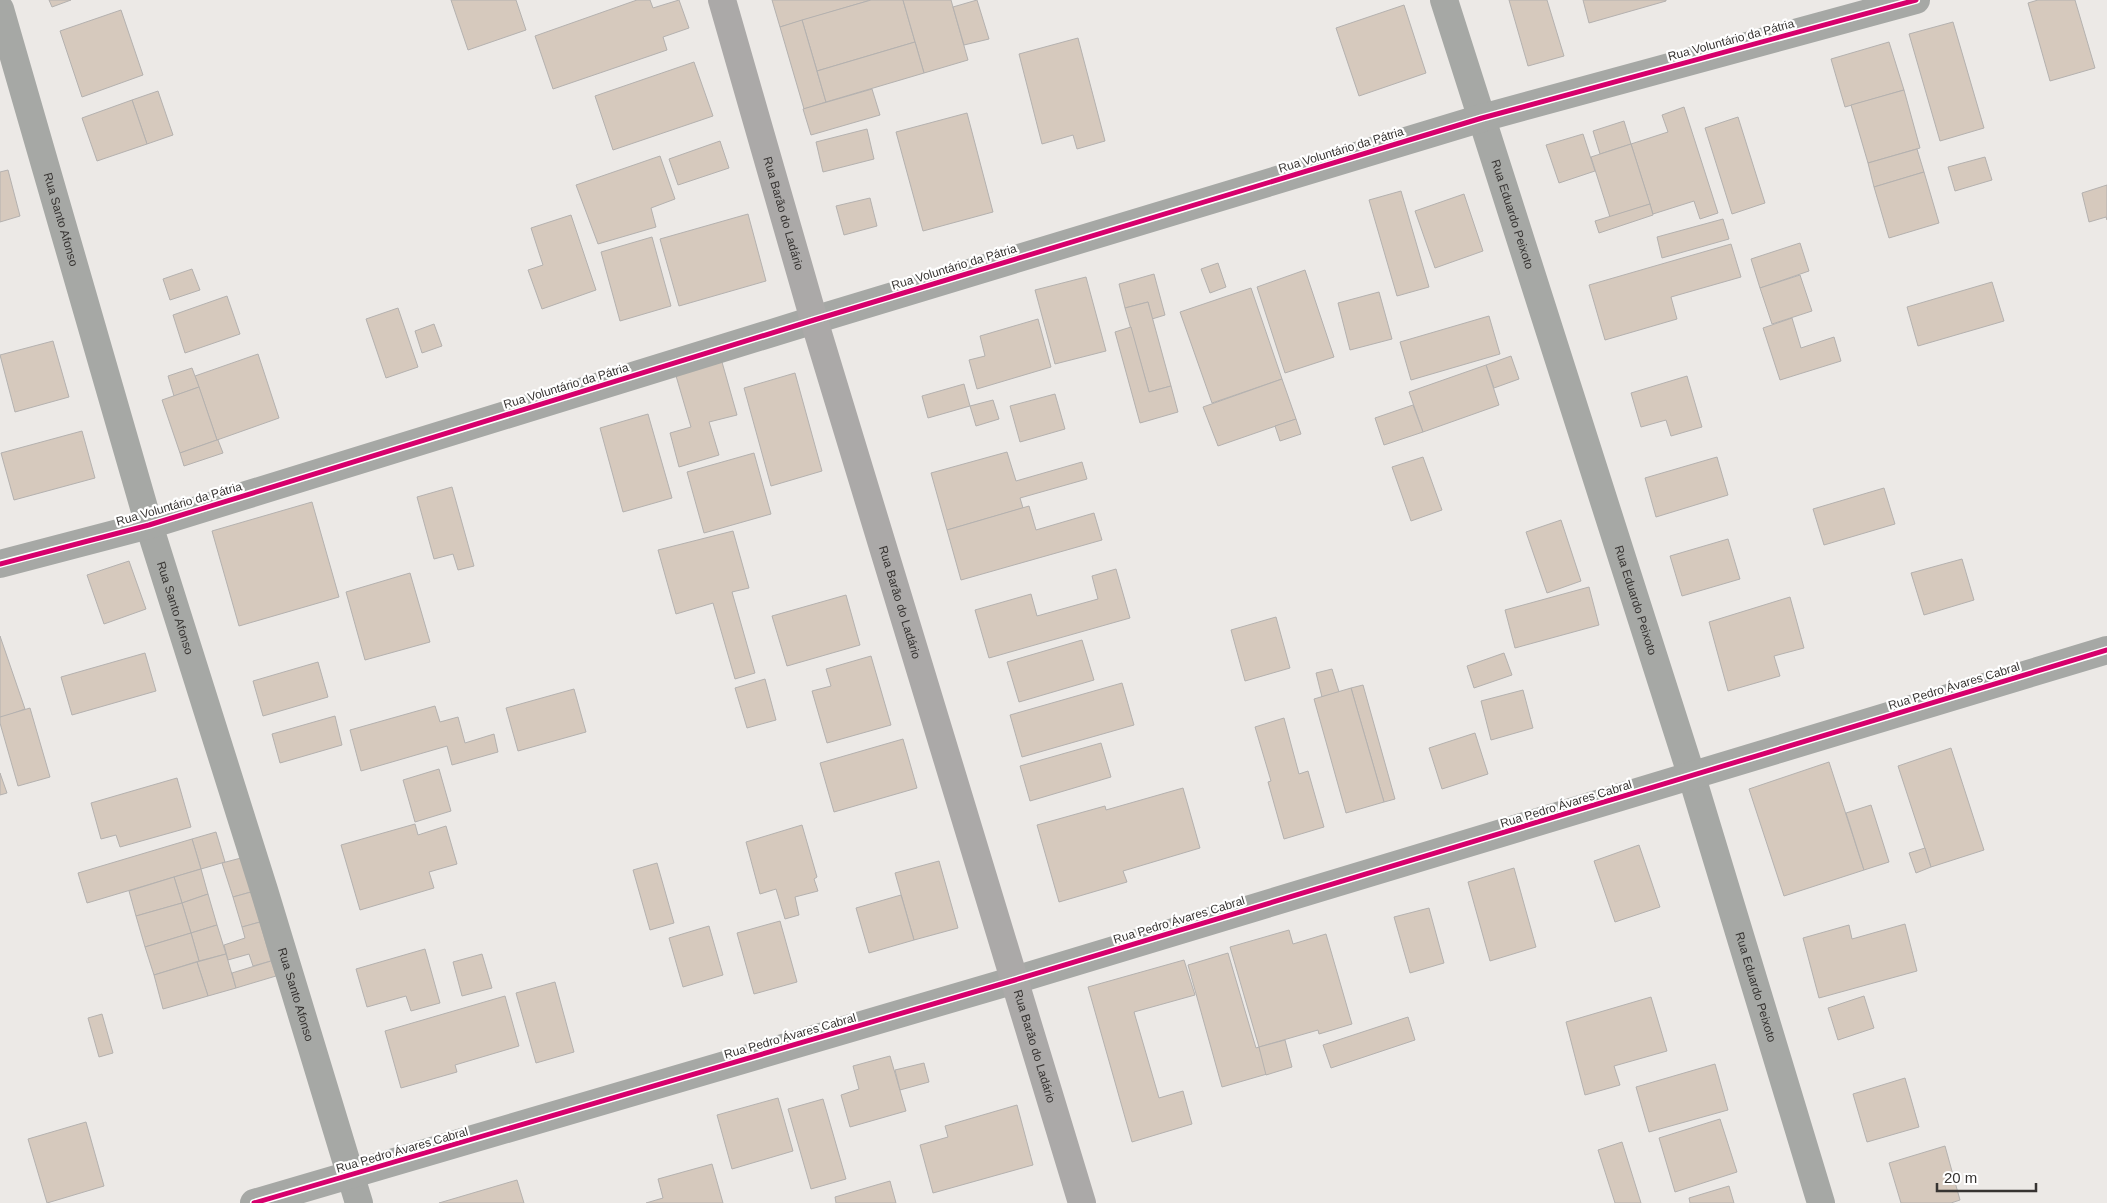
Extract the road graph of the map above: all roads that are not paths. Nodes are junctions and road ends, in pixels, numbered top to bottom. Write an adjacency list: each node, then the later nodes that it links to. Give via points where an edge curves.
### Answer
1 (722, 0): 6 (main road, Rua Barão do Ladário)
2 (1444, 0): 5 (street, Rua Eduardo Peixoto)
3 (1916, 0): 5 (street, Rua Voluntário da Pátria)
4 (0, 9): 7 (street, Rua Santo Afonso)
5 (1482, 118): 6 (street, Rua Voluntário da Pátria); 10 (street, Rua Eduardo Peixoto)
6 (814, 320): 7 (street, Rua Voluntário da Pátria); 11 (main road, Rua Barão do Ladário)
7 (149, 525): 8 (street, Rua Voluntário da Pátria); 12 (street, Rua Santo Afonso)
8 (0, 564)
9 (2107, 650): 10 (street, Rua Pedro Ávares Cabral)
10 (1692, 777): 11 (street, Rua Pedro Ávares Cabral); 16 (street, Rua Eduardo Peixoto)
11 (1015, 980): 12 (street, Rua Pedro Ávares Cabral); 15 (main road, Rua Barão do Ladário)
12 (350, 1176): 13 (street, Rua Pedro Ávares Cabral); 14 (street, Rua Santo Afonso)
13 (254, 1203)
14 (359, 1203)
15 (1082, 1203)
16 (1821, 1203)

